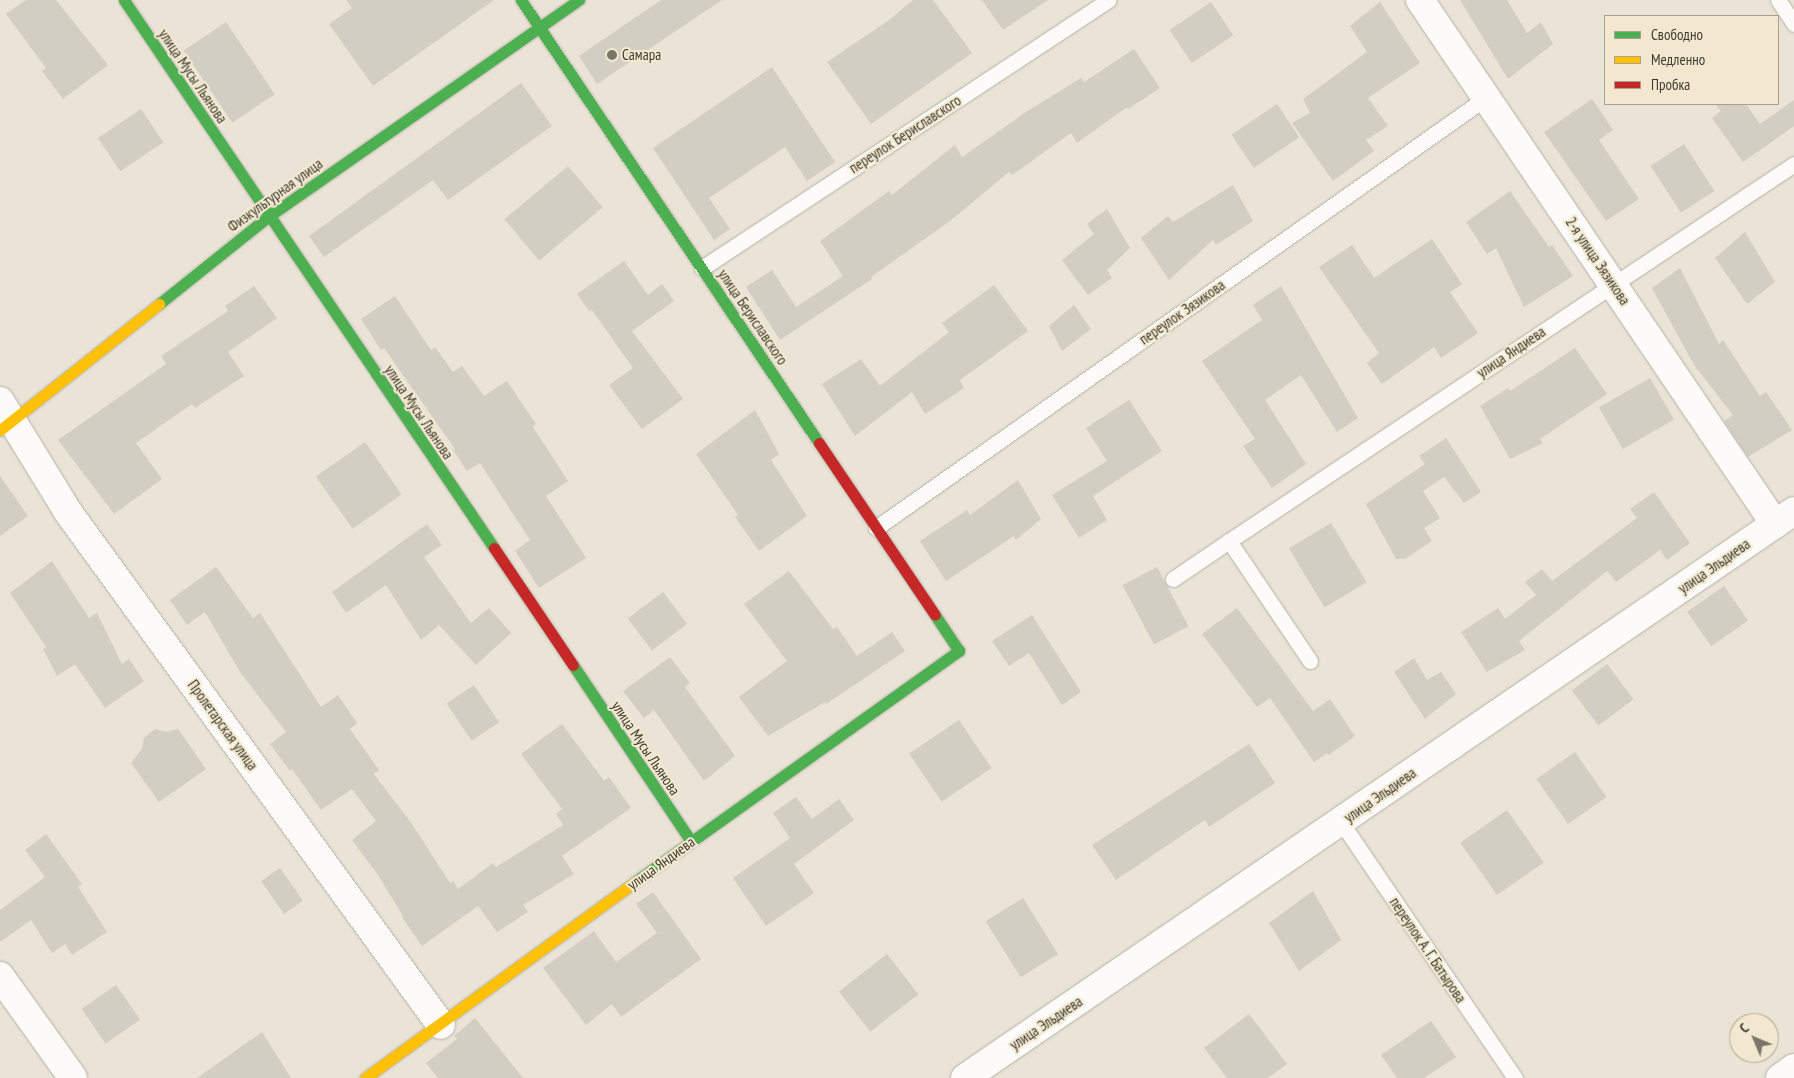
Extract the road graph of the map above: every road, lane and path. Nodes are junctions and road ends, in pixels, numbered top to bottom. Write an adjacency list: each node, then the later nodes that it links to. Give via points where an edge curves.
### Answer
1 (124, 0): 11 (street, улица Мусы Льянова)
2 (521, 0): 8 (street, улица Бериславского)
3 (579, 0): 8 (street, Физкультурная улица)
4 (1108, 0): 12 (lane, переулок Бериславского)
5 (1420, 0): 9 (street, 2-я улица Зязикова)
6 (1778, 0): 7 (lane)
7 (1794, 24)
8 (540, 28): 11 (street, Физкультурная улица); 12 (street, улица Бериславского)
9 (1487, 97): 13 (street, 2-я улица Зязикова); 16 (lane, переулок Зязикова)
10 (1794, 164): 13 (lane, улица Яндиева)
11 (269, 216): 14 (street, Физкультурная улица); 22 (street, улица Мусы Льянова)
12 (702, 268): 16 (street, улица Бериславского)
13 (1613, 283): 15 (street, 2-я улица Зязикова); 17 (lane, улица Яндиева)
14 (4, 417): 24 (street, Пролетарская улица, via 68,512)
15 (1784, 517): 21 (street, улица Эльдиева)
16 (876, 528): 19 (street, улица Бериславского)
17 (1229, 541): 18 (lane, улица Яндиева); 20 (lane)
18 (1173, 578)
19 (959, 651): 22 (street, улица Яндиева)
20 (1310, 661)
21 (1341, 822): 28 (street, улица Эльдиева); 29 (lane, переулок А. Г. Батырова)
22 (691, 841): 24 (street, улица Яндиева)
23 (0, 976): 26 (street)
24 (441, 1024): 27 (street, улица Яндиева)
25 (1794, 1068): 30 (street)
26 (73, 1078)
27 (365, 1078)
28 (965, 1078)
29 (1515, 1078)
30 (1780, 1078)

